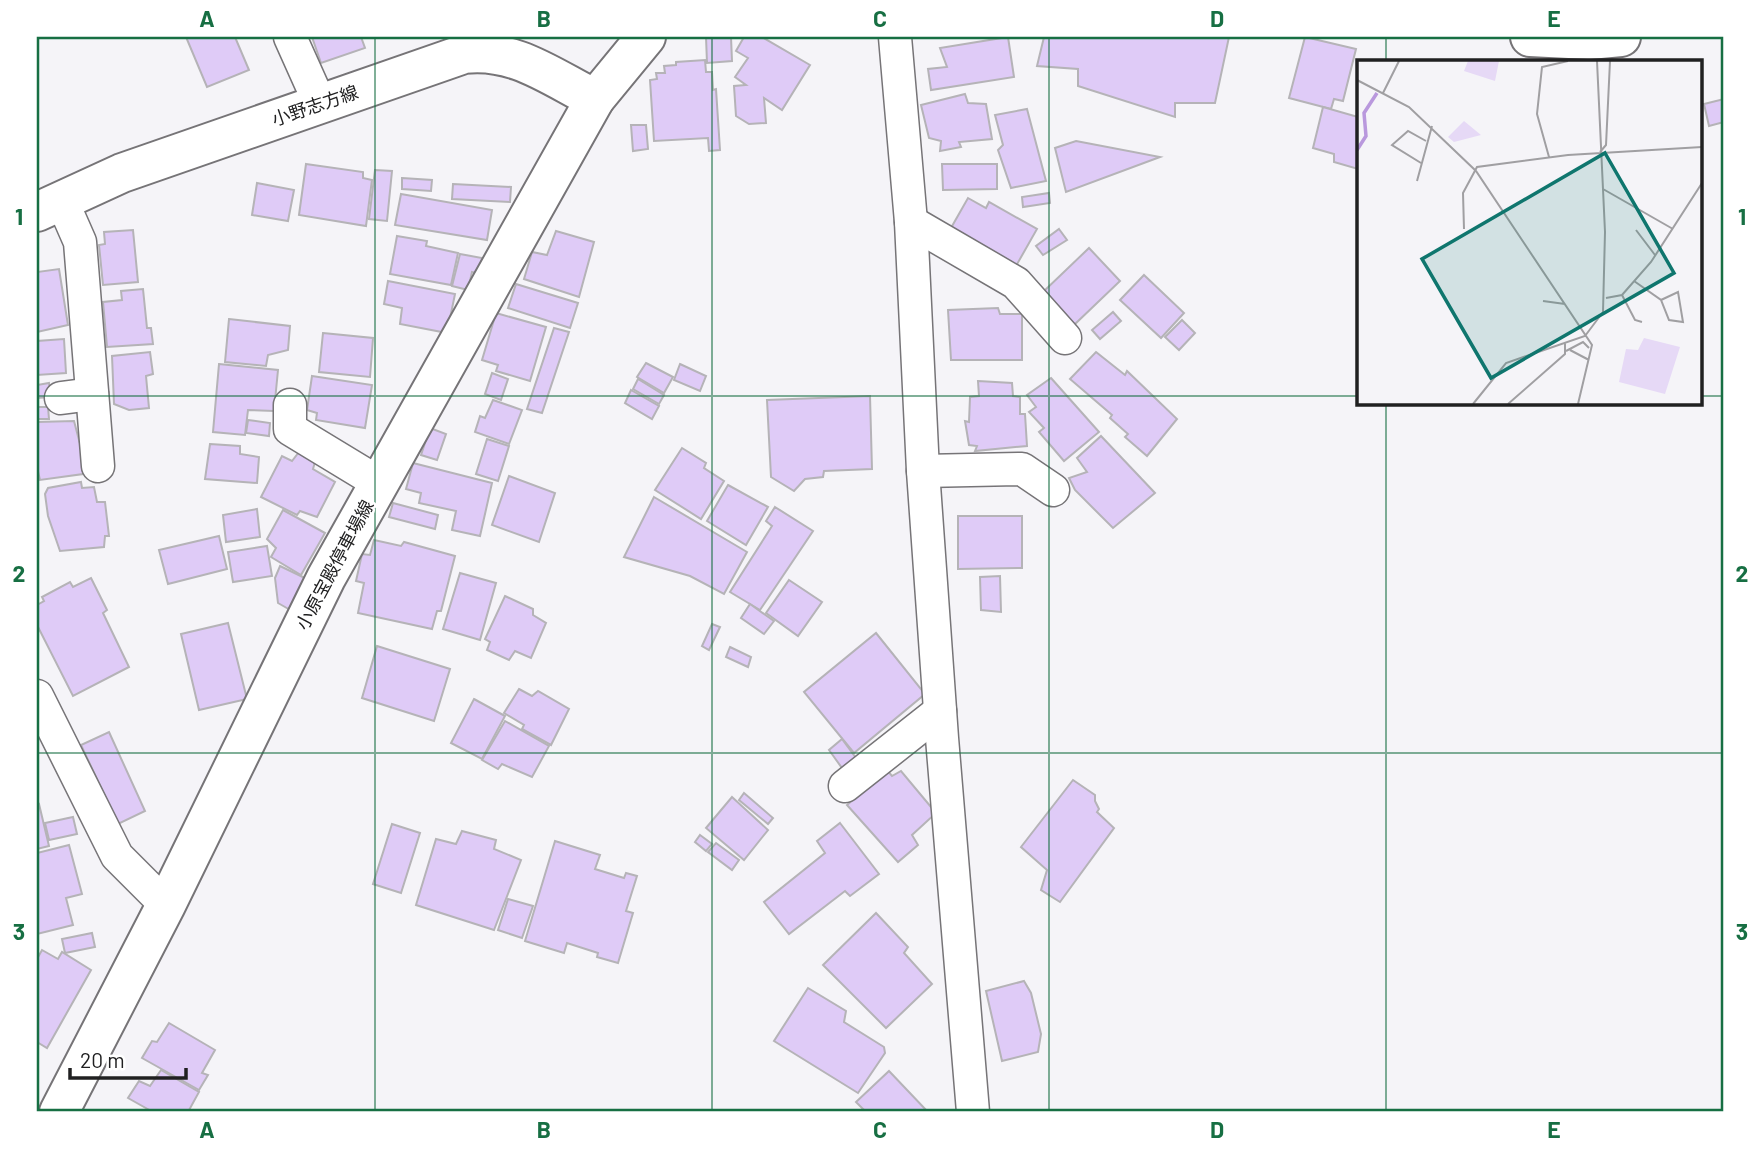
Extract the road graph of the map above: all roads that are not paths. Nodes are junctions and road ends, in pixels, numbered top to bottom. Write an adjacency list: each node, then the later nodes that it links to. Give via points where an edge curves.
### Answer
1 (290, 37): 8 (street)
2 (646, 37): 7 (main road, 小原宝殿停車場線)
3 (895, 37): 10 (street)
4 (1530, 37): 5 (main road)
5 (1621, 37)
6 (464, 46): 7 (main road, 小野志方線, via 520,59); 8 (main road, 小野志方線)
7 (595, 99): 15 (main road, 小原宝殿停車場線)
8 (320, 104): 9 (main road, 小野志方線, via 122,173)
9 (49, 207): 13 (street, via 80,242 77,396)
10 (911, 222): 11 (street, via 1016,283); 14 (street)
11 (1065, 338)
12 (290, 405): 15 (street, via 289,429)
13 (98, 466)
14 (923, 471): 16 (street, via 1022,469); 18 (street)
15 (379, 483): 20 (main road, 小原宝殿停車場線, via 326,578)
16 (1053, 490)
17 (37, 696): 20 (street, via 117,856)
18 (940, 711): 19 (street); 22 (street)
19 (845, 786)
20 (166, 905): 21 (main road, 小原宝殿停車場線)
21 (59, 1112)
22 (973, 1112)

